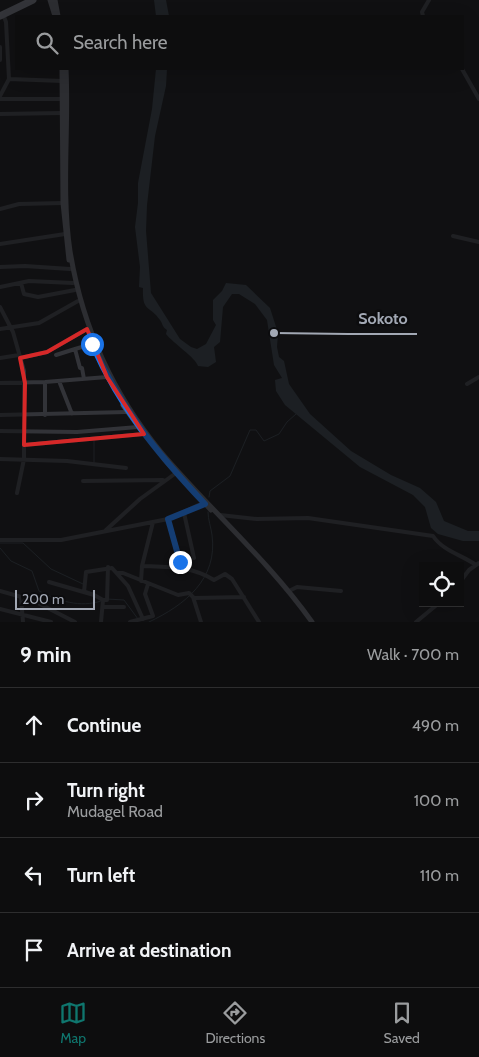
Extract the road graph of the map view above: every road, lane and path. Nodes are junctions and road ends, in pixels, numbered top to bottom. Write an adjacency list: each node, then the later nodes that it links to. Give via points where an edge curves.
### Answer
1 (26, 0): 6 (highway)
2 (33, 0): 6 (highway)
3 (50, 0): 7 (main road)
4 (55, 0): 8 (main road)
5 (430, 0): 9 (street)
6 (1, 14): 15 (street, via 6,22)
7 (57, 15)
8 (57, 15)
9 (423, 15)
10 (0, 47): 11 (street)
11 (0, 60)
12 (64, 70): 16 (main road)
13 (64, 70): 70 (main road, via 67,218 85,314 109,374 130,409)
14 (463, 70): 19 (street)
15 (9, 79): 16 (street); 17 (street)
16 (63, 81): 18 (main road)
17 (0, 96)
18 (63, 99): 20 (street); 21 (main road)
19 (479, 99)
20 (0, 100)
21 (62, 113): 22 (street); 23 (main road)
22 (0, 114)
23 (63, 203): 24 (street, via 19,204); 25 (main road)
24 (0, 209)
25 (65, 234): 28 (street); 30 (main road)
26 (453, 236): 27 (street)
27 (479, 242)
28 (0, 244)
29 (0, 267): 30 (street)
30 (70, 270): 32 (main road)
31 (21, 283): 32 (street); 33 (street); 34 (street, via 24,294 38,297)
32 (73, 283): 34 (main road)
33 (0, 287)
34 (75, 290): 35 (main road)
35 (78, 302): 37 (street, via 39,323); 39 (main road)
36 (0, 307): 37 (street)
37 (11, 327): 38 (street); 43 (street)
38 (0, 329)
39 (87, 329): 40 (main road); 43 (street, via 47,352)
40 (92, 344): 41 (street); 45 (main road)
41 (75, 349): 42 (street); 47 (street)
42 (56, 355)
43 (20, 357): 44 (street); 51 (street)
44 (0, 358)
45 (107, 377): 47 (street); 53 (main road)
46 (479, 377): 52 (street)
47 (84, 379): 48 (street)
48 (60, 381): 49 (street); 55 (street)
49 (45, 382): 51 (street); 57 (street)
50 (0, 383): 51 (street)
51 (25, 383): 54 (street)
52 (467, 384)
53 (127, 412): 55 (street); 58 (main road)
54 (25, 414): 56 (street); 57 (street); 59 (street)
55 (72, 414): 57 (street)
56 (0, 415)
57 (45, 415)
58 (138, 427): 59 (street, via 84,432); 61 (main road)
59 (25, 430): 60 (street); 62 (street)
60 (0, 431)
61 (144, 434): 62 (street); 66 (main road)
62 (24, 445): 64 (street)
63 (0, 459): 64 (street)
64 (24, 459): 65 (street); 69 (street)
65 (126, 468)
66 (176, 473): 67 (street); 70 (main road)
67 (165, 480): 68 (street); 75 (street)
68 (83, 481)
69 (17, 493)
70 (204, 501): 71 (street); 72 (main road); 108 (main road)
71 (184, 513): 73 (street); 77 (street)
72 (220, 516): 78 (street, via 308,518 433,536 439,545); 88 (main road)
73 (168, 519): 74 (street); 81 (street, via 179,555)
74 (153, 522): 75 (street); 79 (street)
75 (105, 531): 76 (street, via 58,540)
76 (0, 540)
77 (194, 558)
78 (478, 564): 83 (street)
79 (142, 566): 81 (street); 84 (street)
80 (108, 567): 82 (street); 90 (street, via 86,572); 94 (street, via 107,600)
81 (179, 568): 92 (street, via 214,580 225,574)
82 (118, 573): 84 (street); 100 (street, via 128,586)
83 (464, 578)
84 (141, 581): 86 (street)
85 (49, 582): 90 (street)
86 (148, 584): 91 (street, via 178,595); 100 (street, via 145,594 153,616)
87 (0, 591): 93 (street)
88 (289, 591): 89 (street, via 297,587); 109 (main road)
89 (341, 591)
90 (84, 592): 94 (street)
91 (192, 596): 92 (street); 106 (street)
92 (244, 597): 107 (street)
93 (21, 598): 99 (street); 103 (street, via 54,609)
94 (103, 600): 97 (street)
95 (124, 607): 97 (street)
96 (434, 607): 110 (street)
97 (103, 608): 104 (street)
98 (0, 609): 99 (street)
99 (22, 614): 101 (street); 102 (street)
100 (143, 619): 105 (street)
101 (23, 622)
102 (51, 622)
103 (75, 622)
104 (101, 622)
105 (130, 622)
106 (201, 622)
107 (259, 622)
108 (308, 622)
109 (312, 622)
110 (416, 622)

